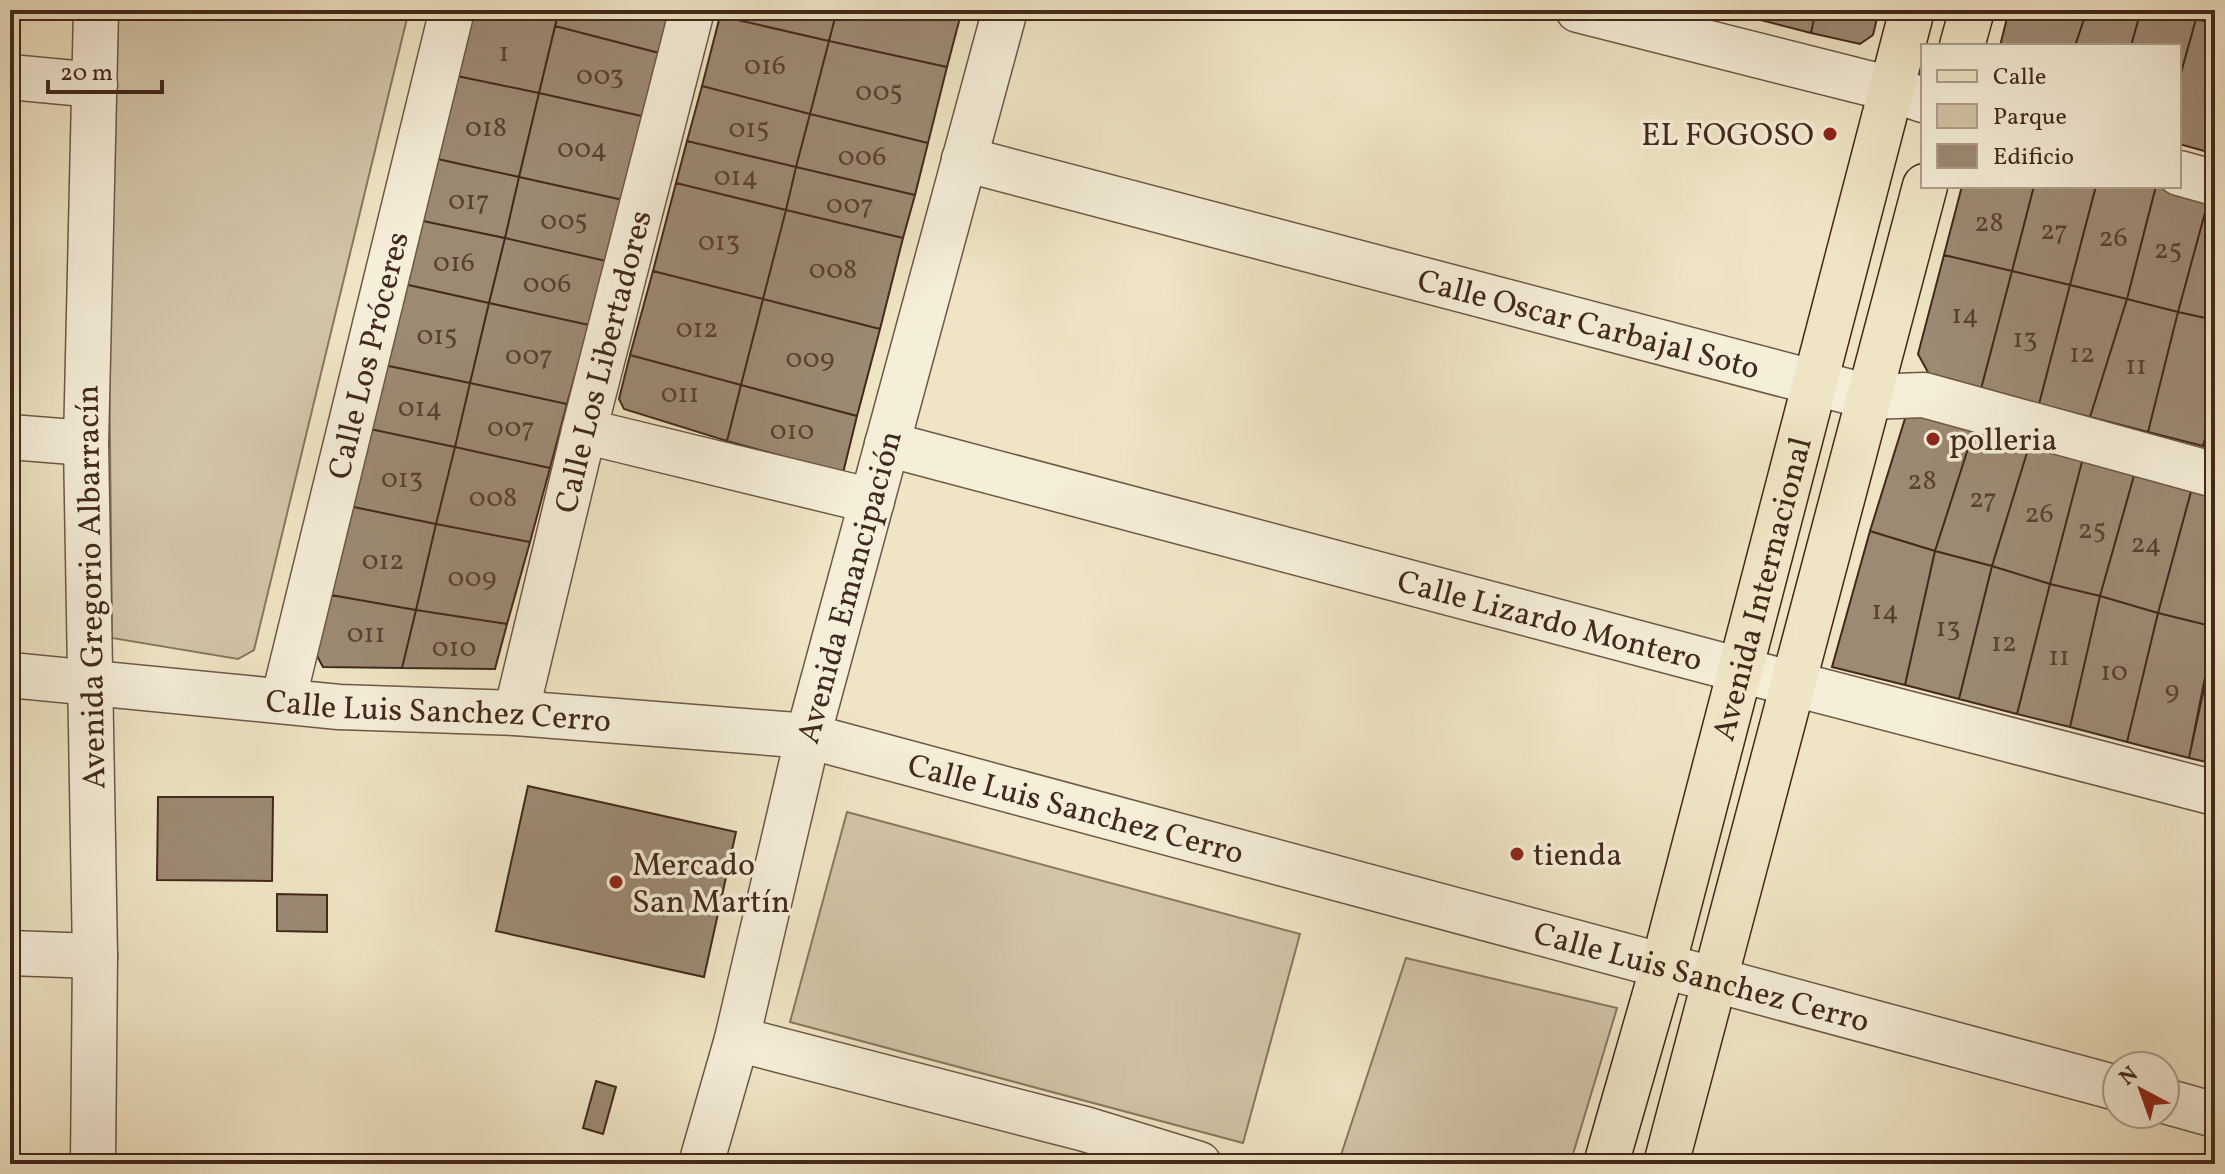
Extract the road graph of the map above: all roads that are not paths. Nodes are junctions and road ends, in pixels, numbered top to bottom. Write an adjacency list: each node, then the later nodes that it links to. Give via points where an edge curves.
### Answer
1 (96, 10): 10 (street, Avenida Gregorio Albarracín)
2 (452, 10): 28 (street, Calle Los Próceres)
3 (692, 10): 18 (street, Calle Los Libertadores)
4 (1005, 10): 12 (street, Avenida Emancipación)
5 (1578, 10): 11 (street)
6 (1912, 10): 11 (main road, Avenida Internacional)
7 (1972, 10): 8 (main road)
8 (1963, 44)
9 (10, 77): 10 (street)
10 (95, 85): 20 (street, Avenida Gregorio Albarracín)
11 (1907, 95): 16 (main road, Avenida Internacional)
12 (964, 159): 16 (street, Calle Oscar Carbajal Soto); 21 (street, Avenida Emancipación)
13 (2181, 174): 14 (street)
14 (2215, 183)
15 (1924, 188): 17 (main road, Avenida Internacional)
16 (1815, 383): 17 (street, Calle Oscar Carbajal Soto); 24 (main road, Avenida Internacional)
17 (1869, 397): 22 (street, Calle Oscar Carbajal Soto, via 1924,395); 27 (main road, Avenida Internacional)
18 (584, 431): 23 (street); 29 (street, Calle Los Libertadores)
19 (10, 437): 20 (street)
20 (86, 443): 26 (street, Avenida Gregorio Albarracín)
21 (887, 444): 23 (street, Avenida Emancipación); 24 (street, Calle Lizardo Montero)
22 (2215, 475)
23 (872, 501): 30 (street, Avenida Emancipación)
24 (1740, 670): 27 (street, Calle Lizardo Montero); 34 (main road, Avenida Internacional)
25 (10, 675): 26 (street, Calle Luis Sanchez Cerro)
26 (89, 682): 28 (street, Calle Luis Sanchez Cerro); 33 (street, Avenida Gregorio Albarracín)
27 (1794, 683): 31 (street, Calle Lizardo Montero); 35 (main road, Avenida Internacional)
28 (283, 701): 29 (street, Calle Luis Sanchez Cerro)
29 (516, 713): 30 (street, Calle Luis Sanchez Cerro)
30 (808, 736): 34 (street, Calle Luis Sanchez Cerro); 36 (street, Avenida Emancipación)
31 (2215, 793)
32 (10, 953): 33 (street)
33 (95, 956): 40 (street, Avenida Gregorio Albarracín)
34 (1663, 966): 35 (street, Calle Luis Sanchez Cerro); 43 (main road, Avenida Internacional)
35 (1715, 980): 37 (street, Calle Luis Sanchez Cerro); 44 (main road, Avenida Internacional)
36 (737, 1039): 41 (street, Avenida Emancipación); 42 (street, via 1085,1129)
37 (2101, 1084)
38 (2181, 1105): 39 (street)
39 (2215, 1115)
40 (93, 1164)
41 (701, 1164)
42 (1199, 1164)
43 (1606, 1164)
44 (1666, 1164)

